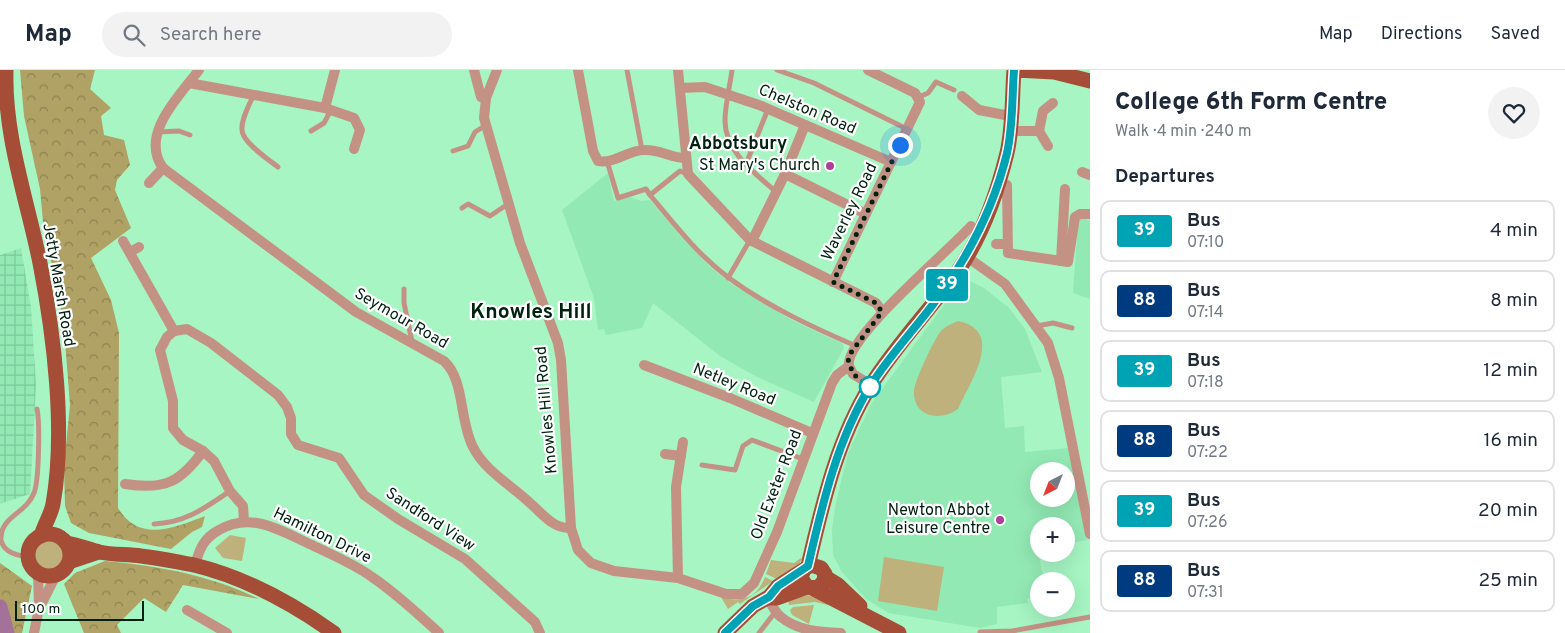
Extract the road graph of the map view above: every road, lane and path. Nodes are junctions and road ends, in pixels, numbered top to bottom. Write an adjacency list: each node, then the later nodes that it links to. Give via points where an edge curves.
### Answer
1 (6, 70): 87 (main road, Jetty Marsh Road, via 5,94 12,144 40,264 56,387 59,441 52,507)
2 (198, 70): 14 (street)
3 (335, 70): 22 (street)
4 (474, 70): 19 (street, via 481,97)
5 (498, 70): 19 (street, Knowles Hill Road)
6 (578, 70): 37 (street, via 593,151 598,161)
7 (627, 70): 34 (lane)
8 (678, 70): 15 (street)
9 (732, 70): 17 (lane)
10 (777, 70): 27 (lane, via 821,87)
11 (868, 70): 20 (street, via 906,88)
12 (1014, 70): 13 (main road, via 1054,72); 24 (main road)
13 (1090, 81)
14 (189, 83): 18 (street); 30 (street)
15 (680, 88): 17 (street, Chelston Road, via 705,88); 36 (street)
16 (958, 93): 20 (lane, via 936,82); 24 (street, via 980,110)
17 (729, 95): 23 (street, Chelston Road); 39 (lane, via 724,120 726,133 730,144)
18 (253, 96): 22 (street); 40 (lane, via 244,119 244,138)
19 (486, 98): 25 (street, Knowles Hill Road)
20 (919, 99): 27 (street, Waverley Road)
21 (1053, 103): 29 (street, via 1043,111)
22 (328, 109): 28 (lane, via 324,123); 33 (street, via 354,118 358,123 359,139)
23 (768, 109): 26 (street, Chelston Road); 39 (lane)
24 (1010, 124): 29 (street); 58 (main road, via 1007,152 994,197)
25 (486, 125): 35 (lane, via 475,132 468,146); 49 (street, Knowles Hill Road)
26 (805, 125): 38 (street, Chelston Road); 43 (street)
27 (907, 129): 38 (street, Waverley Road)
28 (311, 131)
29 (1039, 131): 32 (street)
30 (158, 132): 31 (lane); 41 (street, via 154,150)
31 (190, 135)
32 (1048, 146)
33 (354, 149)
34 (642, 150): 36 (street); 37 (street)
35 (453, 151)
36 (686, 158): 42 (street)
37 (607, 161): 48 (lane, via 618,198 646,189)
38 (891, 162): 51 (street, Waverley Road)
39 (746, 164): 47 (lane)
40 (278, 167)
41 (164, 168): 44 (street); 67 (street, Seymour Road, via 356,312)
42 (688, 174): 48 (lane, via 680,171); 55 (street)
43 (785, 174): 47 (street); 51 (street)
44 (149, 183)
45 (1007, 185): 59 (street, via 1001,244 1008,253)
46 (1065, 189): 59 (street)
47 (776, 192): 55 (street)
48 (650, 195): 60 (lane)
49 (508, 204): 50 (lane, via 490,216 468,204); 85 (street, Knowles Hill Road, via 561,360)
50 (462, 208)
51 (866, 214): 61 (street, Waverley Road)
52 (1090, 214): 59 (street, via 1075,217 1068,262)
53 (971, 226): 63 (street, Old Exeter Road)
54 (123, 241): 57 (street)
55 (751, 241): 60 (lane); 61 (street)
56 (140, 247): 57 (street)
57 (130, 252): 66 (street)
58 (967, 257): 64 (street, via 1005,284); 71 (main road)
59 (1061, 261)
60 (727, 279): 68 (lane, via 779,309)
61 (833, 282): 63 (street, via 876,303)
62 (404, 289): 67 (lane, via 408,331)
63 (882, 312): 68 (street, Old Exeter Road)
64 (1037, 326): 65 (lane, via 1053,323); 80 (street, via 1048,343 1060,378)
65 (1072, 328)
66 (174, 331): 75 (street, via 160,350 173,401 173,428 183,440); 107 (street, Sandford View, via 187,329 211,343 278,395 287,407 292,434 298,445 339,458 364,495 465,559 535,622)
67 (413, 345): 85 (street, Seymour Road, via 452,368 457,378 464,427 483,463 555,525)
68 (856, 346): 70 (street, Old Exeter Road, via 848,359)
69 (644, 366): 73 (street, Netley Road)
70 (849, 366): 71 (street, via 853,374); 73 (street, Old Exeter Road, via 832,383)
71 (871, 385): 94 (main road, via 845,438 823,505)
72 (36, 409): 89 (lane, via 38,459 35,492 28,504 2,525 0,532 2,544 8,551)
73 (812, 433): 78 (street, Old Exeter Road)
74 (683, 442): 77 (street)
75 (203, 451): 81 (street, via 170,483 143,487); 82 (street, via 214,461)
76 (665, 454): 77 (street)
77 (681, 456): 95 (street, via 676,487)
78 (803, 459): 79 (lane, via 752,440 743,446 735,470); 96 (street, Old Exeter Road, via 777,532 754,583 742,594)
79 (702, 466)
80 (1085, 477): 86 (street)
81 (126, 484)
82 (230, 491): 83 (street, via 243,506); 84 (lane, via 191,517 172,524)
83 (244, 521): 91 (street, Hamilton Drive, via 232,522 202,543); 106 (street, Hamilton Drive, via 261,523 346,562 372,577)
84 (154, 524)
85 (571, 528): 95 (street, Knowles Hill Road, via 578,550 591,563 614,570)
86 (1090, 534)
87 (54, 538): 88 (main road); 89 (main road, via 32,544); 90 (main road, via 70,552)
88 (99, 552): 90 (main road); 91 (main road)
89 (28, 557): 92 (main road)
90 (69, 562): 93 (main road)
91 (196, 566): 105 (main road, via 250,585 306,613)
92 (38, 573): 93 (main road); 98 (street)
93 (56, 575): 98 (street)
94 (812, 576): 97 (main road, via 777,598); 112 (main road, via 838,585 872,618)
95 (678, 578): 96 (street, Knowles Hill Road)
96 (718, 592)
97 (768, 598): 100 (street); 108 (main road, via 753,606)
98 (39, 608): 103 (street)
99 (187, 610): 104 (street)
100 (776, 611): 109 (lane); 110 (street, via 781,618)
101 (1090, 617): 102 (lane, via 1012,631)
102 (980, 632)
103 (34, 633)
104 (228, 633)
105 (334, 633)
106 (440, 633)
107 (541, 633)
108 (725, 633)
109 (759, 633)
110 (821, 633): 111 (street)
111 (841, 633)
112 (899, 633)

